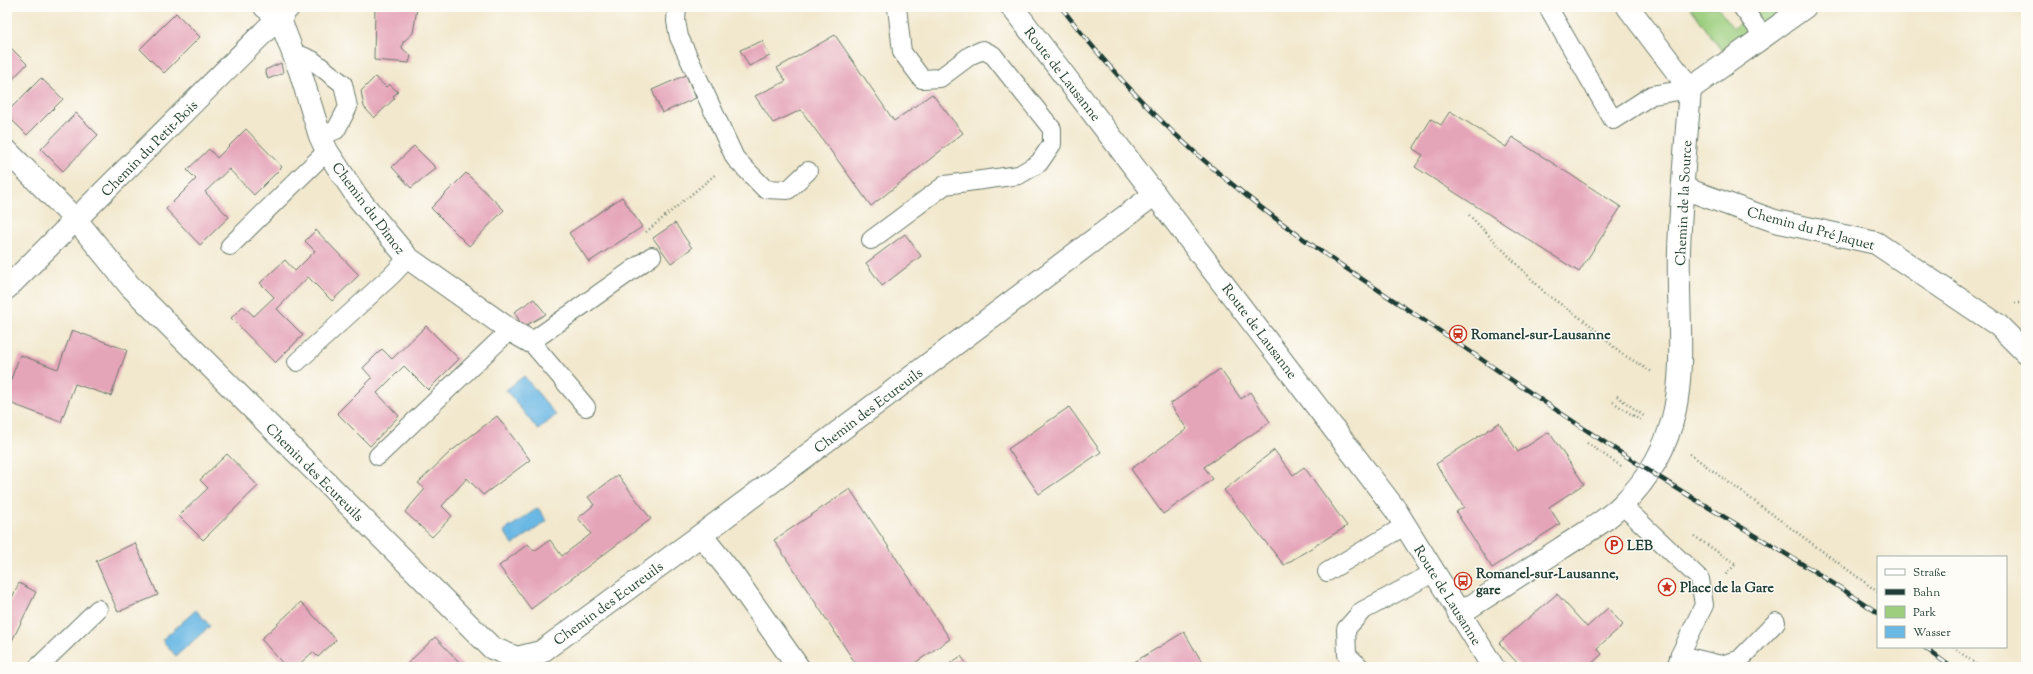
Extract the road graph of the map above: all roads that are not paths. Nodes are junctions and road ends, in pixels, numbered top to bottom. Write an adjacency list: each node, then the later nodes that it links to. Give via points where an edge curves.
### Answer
1 (677, 7): 14 (lane, via 679,37 735,158 764,189 788,190)
2 (897, 7): 18 (lane, via 902,52 922,79 940,78 971,55 983,50 993,55 1052,129 1052,144 1039,164 1019,175 945,184)
3 (1012, 7): 16 (street, Route de Lausanne)
4 (1548, 7): 11 (lane, via 1613,120 1652,95)
5 (1628, 7): 11 (street)
6 (1742, 7): 9 (lane)
7 (1806, 7): 9 (street)
8 (278, 10): 10 (street, Chemin du Dîmoz); 17 (street, Chemin du Petit-Bois)
9 (1764, 37): 11 (street)
10 (293, 52): 12 (street, Chemin du Dîmoz); 12 (lane, via 312,60 343,84 348,107 336,130)
11 (1690, 89): 15 (street, Chemin de la Source)
12 (324, 144): 19 (lane); 21 (street, Chemin du Dîmoz, via 358,198)
13 (7, 151): 17 (street, Chemin des Ecureuils)
14 (808, 171)
15 (1683, 188): 25 (street, Chemin du Pré Jaquet, via 1775,221 1876,243 1998,325); 29 (street, Chemin de la Source, via 1679,250 1681,367 1678,388 1664,447 1642,481)
16 (1156, 194): 30 (street, Route de Lausanne); 31 (street, Chemin des Ecureuils)
17 (77, 221): 22 (street, Chemin du Petit-Bois); 31 (street, Chemin des Ecureuils, via 130,286 492,648 517,658 541,652)
18 (872, 240)
19 (230, 246)
20 (652, 256): 24 (lane)
21 (408, 258): 23 (street, Chemin du Dîmoz); 26 (lane)
22 (7, 288)
23 (510, 330): 24 (street, Chemin du Dîmoz); 28 (lane)
24 (531, 342): 27 (lane)
25 (2026, 353)
26 (297, 362)
27 (586, 407)
28 (378, 456)
29 (1622, 505): 35 (street, via 1594,528); 37 (lane, via 1700,579 1704,605)
30 (1406, 526): 32 (lane); 33 (street, Route de Lausanne)
31 (701, 535): 39 (street, via 733,575)
32 (1327, 572)
33 (1433, 573): 35 (street, Route de Lausanne); 40 (lane, via 1362,611 1346,629 1347,655)
34 (98, 609): 38 (lane)
35 (1459, 614): 41 (street, Route de Lausanne)
36 (1776, 622): 37 (lane, via 1739,660 1721,665)
37 (1678, 661)
38 (38, 667)
39 (798, 667)
40 (1360, 667)
41 (1493, 667)

